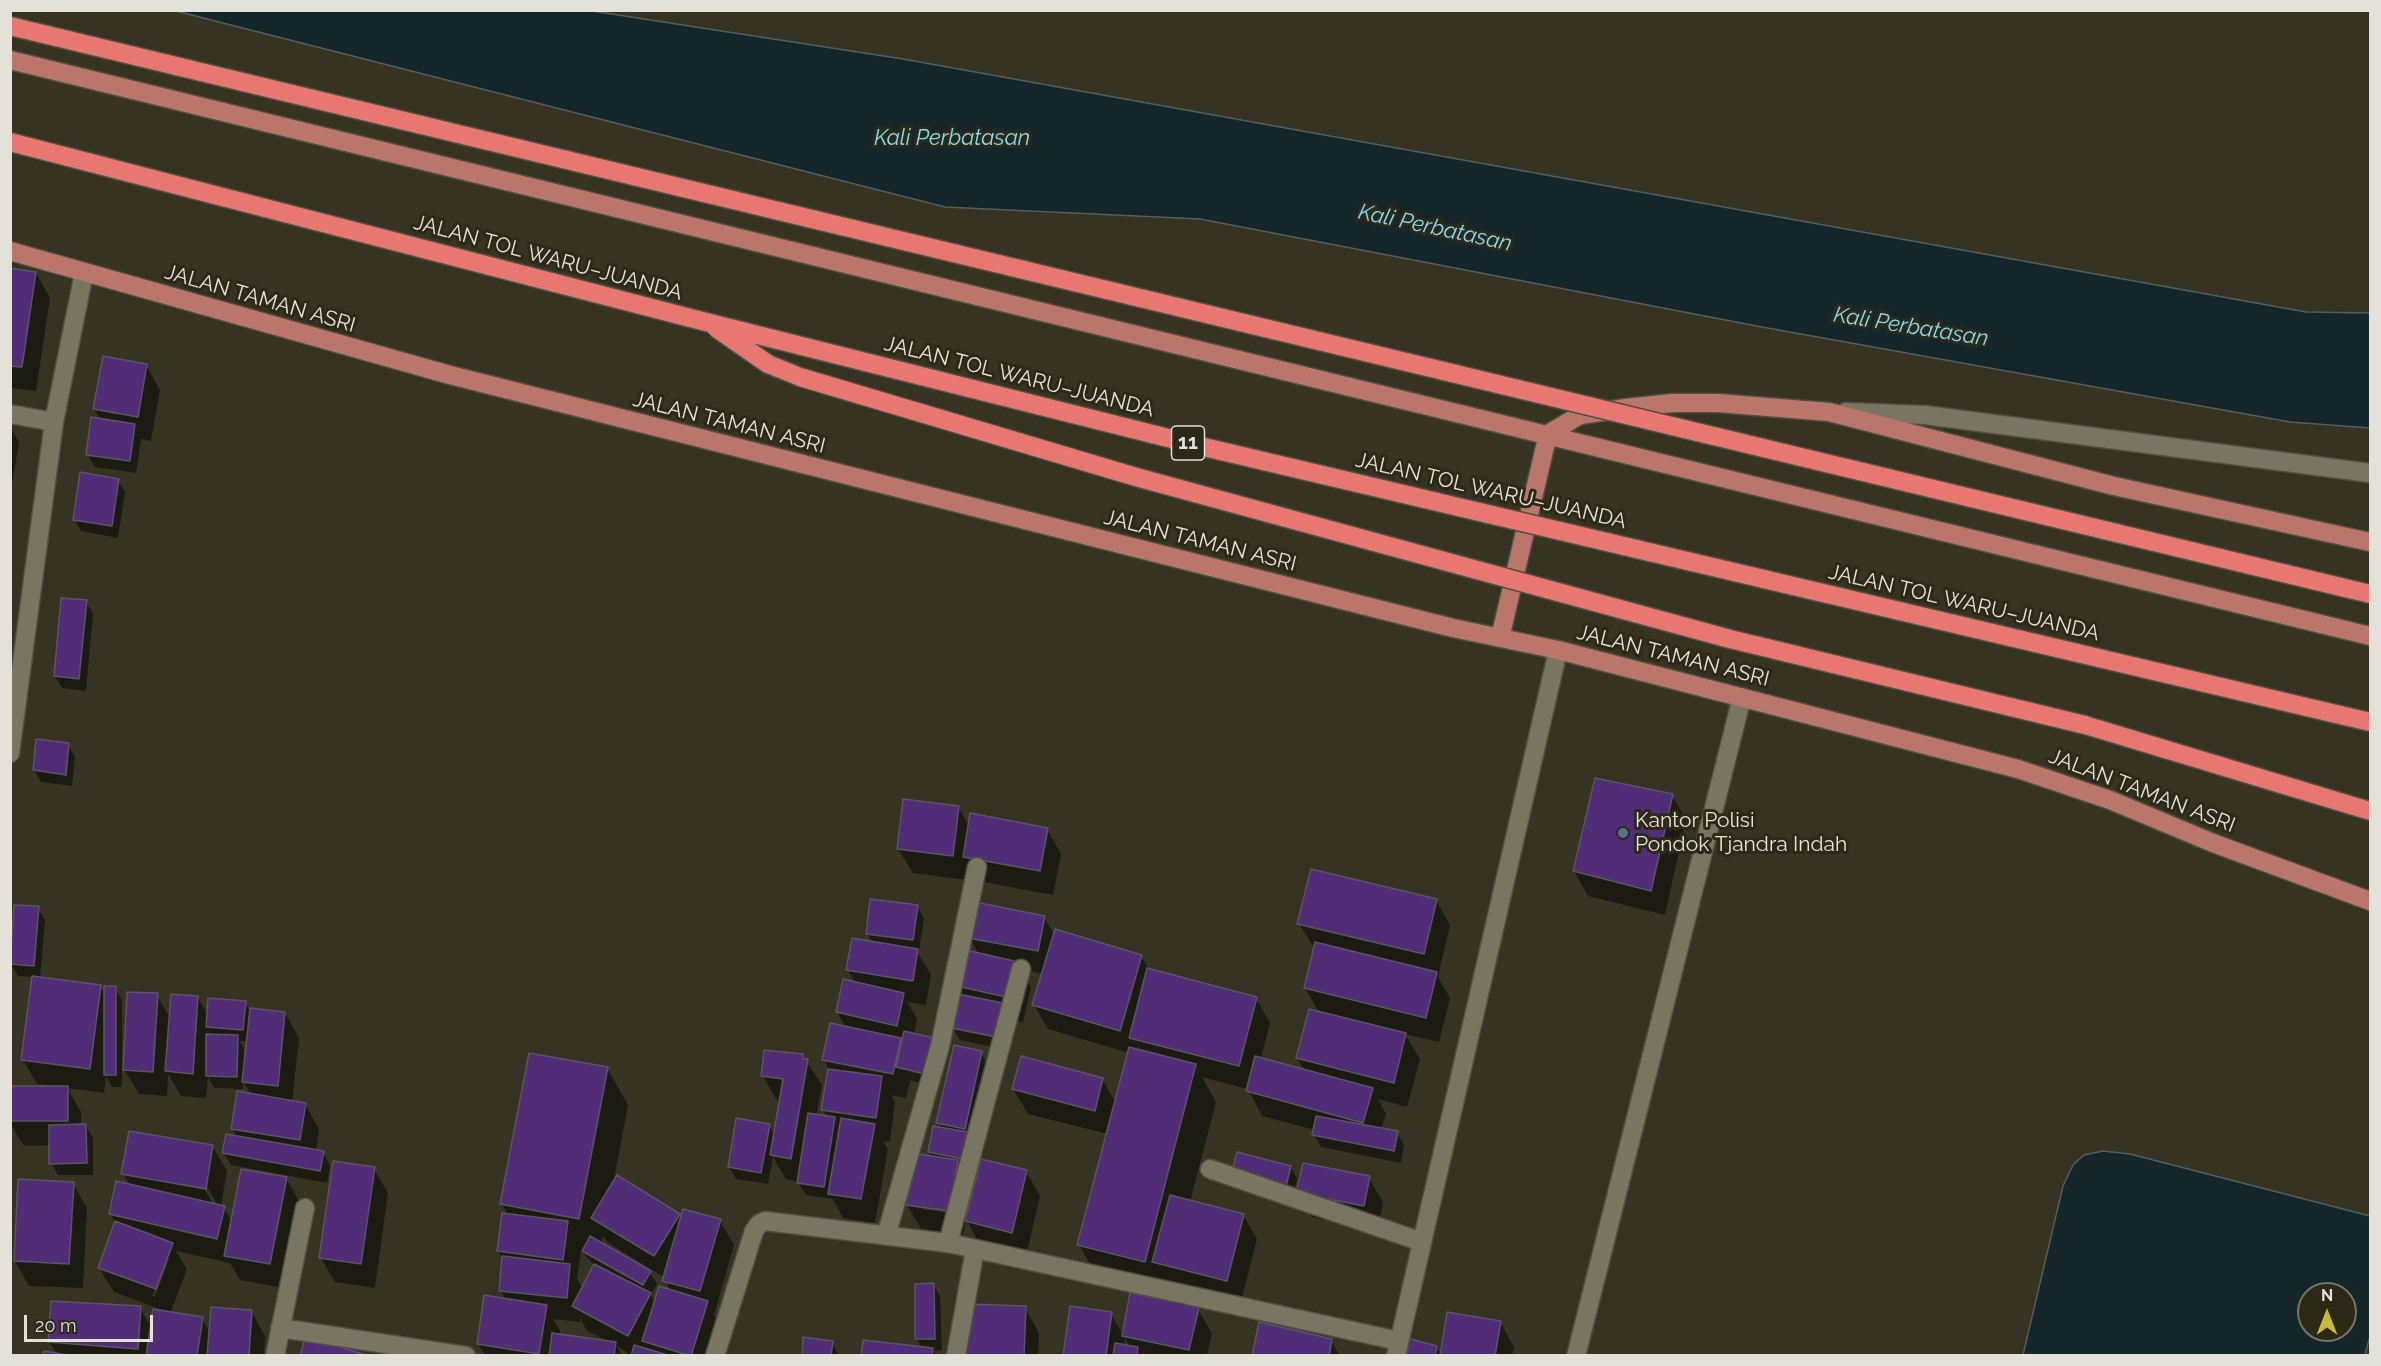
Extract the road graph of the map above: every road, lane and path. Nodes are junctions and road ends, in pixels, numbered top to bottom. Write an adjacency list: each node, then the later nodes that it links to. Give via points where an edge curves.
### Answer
1 (10, 26): 13 (highway, bridge)
2 (10, 60): 10 (main road)
3 (10, 142): 6 (highway, JALAN TOL WARU–JUANDA / 11, bridge)
4 (10, 251): 5 (main road, JALAN TAMAN ASRI)
5 (84, 273): 9 (street); 16 (main road, JALAN TAMAN ASRI, via 450,375)
6 (706, 322): 19 (highway, JALAN TOL WARU–JUANDA / 11, bridge, via 1215,450); 21 (highway, bridge, via 768,364 800,377 1136,477 1730,639 2085,725)
7 (1829, 412): 10 (main road, via 1672,403 1580,415); 11 (street, via 1925,415); 12 (main road, via 2114,486)
8 (10, 414): 9 (street)
9 (54, 422): 14 (street)
10 (1548, 434): 15 (main road); 16 (main road)
11 (2370, 473)
12 (2370, 542)
13 (2370, 594)
14 (17, 636): 20 (street)
15 (2370, 636)
16 (1500, 638): 17 (main road, JALAN TAMAN ASRI)
17 (1558, 650): 18 (main road, JALAN TAMAN ASRI); 28 (street)
18 (1742, 697): 23 (main road, JALAN TAMAN ASRI, via 2063,783); 37 (street)
19 (2370, 722)
20 (10, 753)
21 (2370, 811)
22 (977, 867): 27 (street, via 940,1046)
23 (2370, 901)
24 (1021, 969): 29 (street)
25 (1210, 1168): 28 (street)
26 (305, 1208): 31 (street)
27 (886, 1236): 29 (street); 35 (street, via 765,1221 759,1224)
28 (1422, 1242): 32 (street)
29 (948, 1243): 30 (street)
30 (975, 1249): 32 (street); 36 (street)
31 (280, 1328): 33 (street); 34 (street)
32 (1398, 1348)
33 (275, 1356)
34 (466, 1356)
35 (715, 1356)
36 (956, 1356)
37 (1576, 1356)

